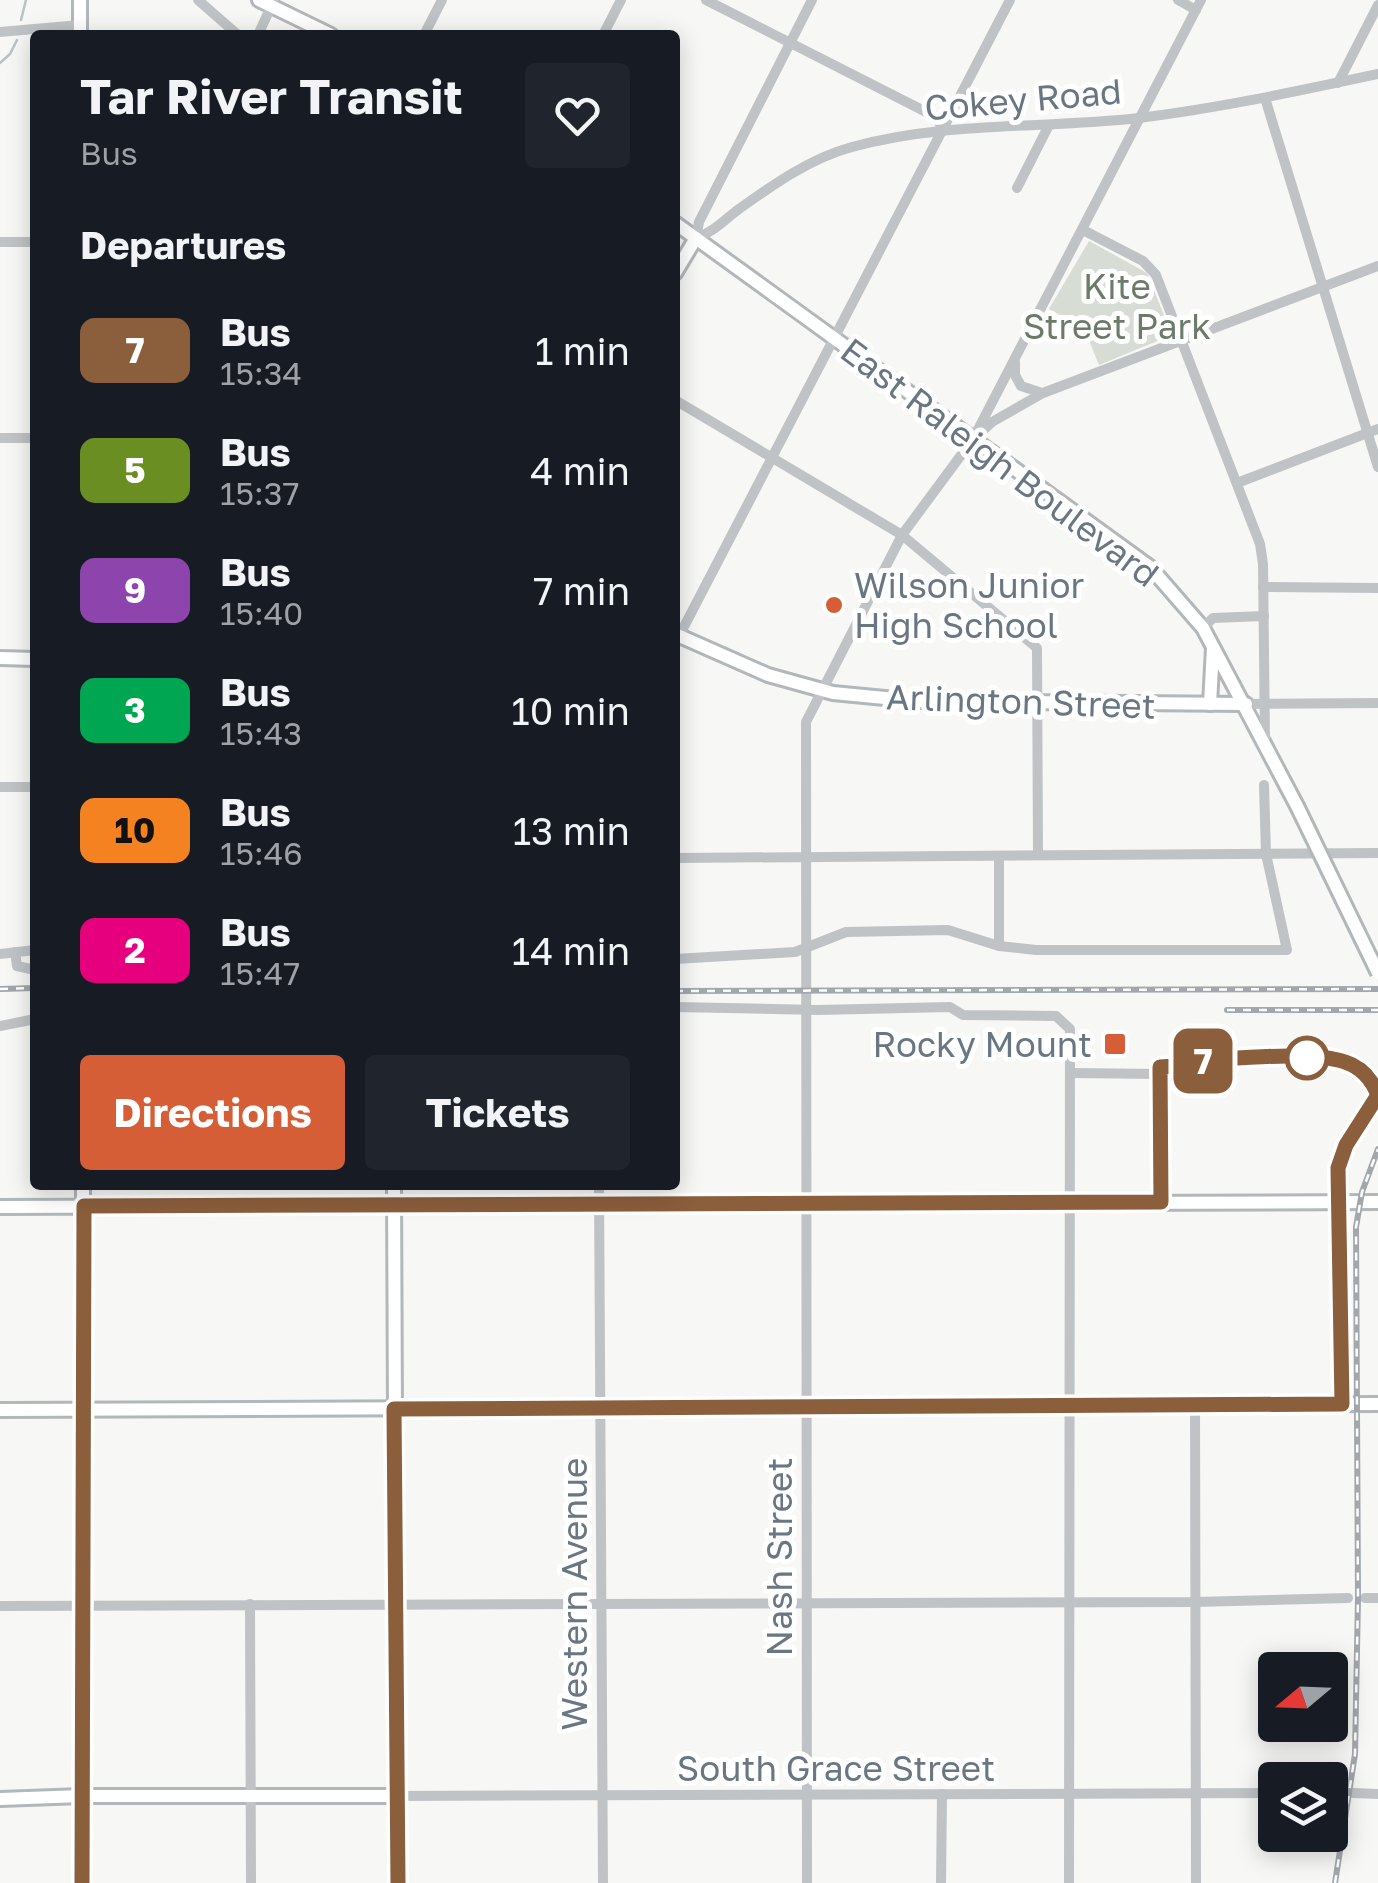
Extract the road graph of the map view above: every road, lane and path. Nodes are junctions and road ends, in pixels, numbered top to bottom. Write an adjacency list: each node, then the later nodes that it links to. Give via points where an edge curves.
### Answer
1 (80, 0): 13 (main road)
2 (198, 0): 14 (street)
3 (244, 0): 10 (main road)
4 (442, 0): 17 (street)
5 (621, 0): 18 (street)
6 (706, 0): 21 (street)
7 (812, 0): 21 (street)
8 (1010, 0): 27 (street)
9 (1178, 0): 11 (street)
10 (268, 2): 15 (street); 16 (main road)
11 (1199, 5): 25 (street)
12 (1378, 5): 23 (street)
13 (80, 30)
14 (232, 30)
15 (260, 30)
16 (321, 30)
17 (427, 30)
18 (606, 30)
19 (30, 31): 20 (street)
20 (0, 32)
21 (790, 43): 27 (street, via 936,117); 31 (street)
22 (1378, 74): 23 (street, Cokey Road)
23 (1338, 83): 24 (street, Cokey Road)
24 (1264, 98): 25 (street, Cokey Road); 36 (street)
25 (1139, 118): 26 (street, Cokey Road); 30 (street)
26 (1049, 125): 27 (street, Cokey Road); 28 (street)
27 (942, 128): 31 (street, Cokey Road, via 839,150); 37 (street)
28 (1018, 188)
29 (680, 227): 31 (main road, East Raleigh Boulevard)
30 (1083, 230): 38 (street, via 1151,266); 39 (street)
31 (696, 238): 34 (main road); 37 (main road, East Raleigh Boulevard)
32 (0, 242): 33 (street)
33 (30, 242)
34 (680, 265)
35 (1378, 266): 36 (street)
36 (1322, 288): 38 (street); 42 (street)
37 (833, 336): 45 (main road, East Raleigh Boulevard); 46 (street)
38 (1182, 342): 40 (street); 48 (street)
39 (1014, 359): 40 (street, via 1021,386); 45 (street)
40 (1043, 393): 45 (street)
41 (680, 403): 46 (street)
42 (1372, 431): 47 (street); 48 (street)
43 (0, 438): 44 (street)
44 (30, 438)
45 (973, 439): 49 (street, Nash Street); 53 (main road, East Raleigh Boulevard, via 1150,567)
46 (770, 456): 49 (street); 54 (street)
47 (1378, 468)
48 (1236, 482): 50 (street, via 1260,544)
49 (902, 535): 59 (street, Nash Street); 60 (street, via 1038,648)
50 (1263, 588): 51 (street); 52 (street)
51 (1378, 588)
52 (1264, 616): 53 (street, via 1213,618); 64 (street)
53 (1203, 628): 56 (main road, East Raleigh Boulevard)
54 (680, 630)
55 (680, 640): 59 (main road, Arlington Street)
56 (1213, 645): 62 (main road); 63 (main road, East Raleigh Boulevard)
57 (0, 658): 58 (main road)
58 (30, 659)
59 (821, 691): 60 (main road, Arlington Street, via 916,701); 74 (street, Nash Street, via 806,722)
60 (1038, 702): 62 (main road, Arlington Street); 71 (street)
61 (1378, 702): 64 (street, Arlington Street)
62 (1210, 704): 63 (main road, Arlington Street)
63 (1246, 704): 64 (street, Arlington Street); 65 (main road, East Raleigh Boulevard)
64 (1264, 704): 65 (street)
65 (1264, 742): 82 (main road, East Raleigh Boulevard, bridge)
66 (1264, 785): 70 (street)
67 (0, 786): 68 (street)
68 (30, 787)
69 (1378, 853): 70 (street)
70 (1266, 854): 71 (street); 76 (street, via 1287,950)
71 (1038, 855): 72 (street)
72 (999, 856): 74 (street); 76 (street)
73 (680, 858): 74 (street)
74 (806, 858): 75 (street, Nash Street)
75 (808, 945): 76 (street, via 846,932 948,930); 80 (street, via 795,952); 84 (street, Nash Street)
76 (1000, 946)
77 (30, 950): 78 (street)
78 (15, 952): 79 (street); 81 (street, via 17,966)
79 (0, 954)
80 (680, 959)
81 (30, 969)
82 (1378, 973)
83 (680, 1007): 84 (street)
84 (807, 1010): 87 (street, via 950,1008 963,1015 1056,1016 1070,1029); 97 (street, Nash Street)
85 (30, 1020): 86 (street)
86 (0, 1026)
87 (1071, 1073): 92 (street, via 1160,1070); 95 (street)
88 (1356, 1130): 93 (street, via 1338,1168)
89 (83, 1190): 98 (main road)
90 (394, 1190): 99 (main road)
91 (599, 1190): 96 (street, Western Avenue)
92 (1161, 1202): 93 (main road); 95 (main road)
93 (1339, 1202): 94 (main road); 101 (street)
94 (1378, 1202)
95 (1068, 1203): 97 (main road); 104 (street)
96 (599, 1204): 97 (main road); 99 (main road); 105 (street, Western Avenue)
97 (806, 1204): 106 (street, Nash Street)
98 (84, 1206): 99 (main road); 100 (main road); 109 (main road)
99 (394, 1206): 107 (main road)
100 (0, 1207)
101 (1342, 1404): 102 (main road); 103 (main road)
102 (1378, 1404)
103 (1196, 1406): 104 (main road); 115 (street)
104 (1068, 1407): 106 (main road); 114 (street)
105 (602, 1408): 106 (main road); 107 (main road); 118 (street, Western Avenue)
106 (806, 1408): 113 (street, Nash Street)
107 (394, 1409): 109 (main road); 117 (main road)
108 (0, 1410): 109 (main road)
109 (83, 1410): 120 (main road)
110 (1348, 1598): 115 (street)
111 (1365, 1598): 112 (street)
112 (1378, 1598)
113 (808, 1602): 114 (street); 118 (street); 131 (street, Nash Street)
114 (1068, 1602): 115 (street); 126 (street)
115 (1195, 1602): 121 (street)
116 (250, 1604): 117 (street); 120 (street); 128 (street)
117 (397, 1604): 118 (street); 129 (main road)
118 (602, 1604): 130 (street, Western Avenue)
119 (0, 1606): 120 (street)
120 (83, 1606): 127 (main road)
121 (1196, 1793): 122 (street, South Grace Street); 126 (street, South Grace Street); 140 (street)
122 (1258, 1793)
123 (1348, 1793): 125 (street)
124 (942, 1794): 126 (street, South Grace Street); 131 (street, South Grace Street); 138 (street)
125 (1378, 1794)
126 (1069, 1795): 139 (street)
127 (82, 1796): 128 (main road); 132 (main road); 133 (main road)
128 (250, 1796): 129 (main road); 134 (street)
129 (396, 1796): 130 (street, South Grace Street); 135 (main road)
130 (601, 1796): 131 (street, South Grace Street); 136 (street, Western Avenue)
131 (807, 1796): 137 (street, Nash Street)
132 (0, 1799)
133 (82, 1883)
134 (250, 1883)
135 (398, 1883)
136 (603, 1883)
137 (807, 1883)
138 (942, 1883)
139 (1069, 1883)
140 (1196, 1883)

